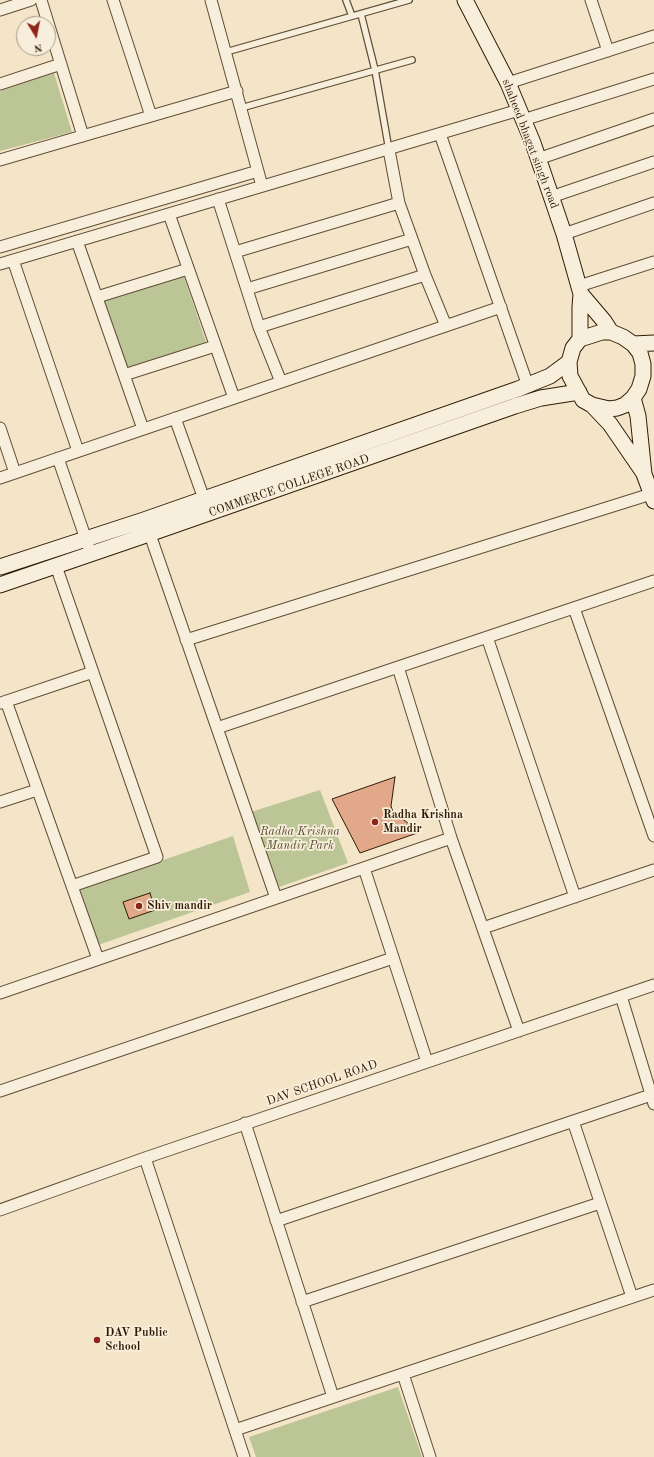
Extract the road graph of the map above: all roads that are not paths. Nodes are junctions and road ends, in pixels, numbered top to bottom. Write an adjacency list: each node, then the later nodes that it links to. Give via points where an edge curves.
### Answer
1 (31, 0): 9 (street)
2 (41, 0): 16 (street)
3 (113, 0): 24 (street)
4 (211, 0): 14 (street)
5 (346, 0): 11 (lane)
6 (409, 0): 10 (lane)
7 (465, 0): 20 (street, shaheed bhagat singh road)
8 (590, 0): 13 (street)
9 (0, 10)
10 (361, 14): 11 (lane); 17 (lane)
11 (352, 16): 14 (lane)
12 (654, 36): 13 (street)
13 (608, 51): 20 (street)
14 (226, 52): 21 (street)
15 (412, 60): 17 (lane)
16 (61, 64): 19 (street); 27 (street)
17 (375, 70): 22 (lane); 28 (lane)
18 (654, 79): 23 (street)
19 (0, 84)
20 (508, 84): 23 (street, shaheed bhagat singh road)
21 (237, 92): 22 (street); 24 (street)
22 (241, 108): 32 (street)
23 (521, 115): 26 (street); 29 (street, shaheed bhagat singh road)
24 (151, 116): 27 (street)
25 (654, 119): 29 (street)
26 (440, 134): 28 (street); 52 (street)
27 (83, 136): 30 (street)
28 (389, 150): 33 (street); 36 (street)
29 (538, 159): 34 (street, shaheed bhagat singh road)
30 (0, 160)
31 (654, 162): 34 (street)
32 (258, 170): 33 (street); 42 (street)
33 (262, 186): 35 (street)
34 (551, 197): 39 (street, shaheed bhagat singh road)
35 (218, 199): 38 (street); 43 (street)
36 (399, 202): 40 (street); 43 (street)
37 (654, 203): 39 (street)
38 (169, 214): 41 (street); 47 (street)
39 (564, 234): 50 (street, shaheed bhagat singh road)
40 (412, 240): 48 (street); 49 (street)
41 (76, 241): 44 (street); 51 (street)
42 (0, 247)
43 (235, 252): 49 (street)
44 (13, 260): 46 (street); 73 (street)
45 (654, 262): 50 (street)
46 (0, 264)
47 (188, 269): 51 (street); 59 (street)
48 (425, 275): 53 (street); 54 (street)
49 (247, 289): 53 (street)
50 (580, 290): 55 (street); 56 (street)
51 (96, 297): 62 (street)
52 (501, 307): 54 (street); 64 (street)
53 (259, 326): 63 (street)
54 (446, 326): 63 (street)
55 (611, 332): 56 (street); 58 (street)
56 (580, 339): 60 (street, via 573,348)
57 (654, 343): 58 (street)
58 (633, 344): 61 (street)
59 (215, 346): 62 (street); 66 (street)
60 (570, 362): 64 (street, via 550,376); 65 (street, via 570,376)
61 (649, 373): 67 (street)
62 (124, 375): 71 (street)
63 (281, 382): 66 (street)
64 (528, 386): 79 (street)
65 (579, 392): 68 (street, via 583,400); 81 (street, COMMERCE COLLEGE ROAD, via 541,398 515,406)
66 (234, 398): 69 (street)
67 (633, 398): 68 (street, via 617,408); 76 (street)
68 (592, 406): 76 (street, via 610,424)
69 (175, 418): 71 (street); 79 (street)
70 (0, 428): 72 (street)
71 (143, 429): 73 (street)
72 (2, 440): 75 (street)
73 (78, 451): 74 (street)
74 (58, 458): 75 (street); 82 (street)
75 (15, 473): 77 (street)
76 (644, 474): 78 (street)
77 (0, 478)
78 (653, 498): 90 (street)
79 (204, 499): 80 (street)
80 (144, 520): 81 (street); 82 (street)
81 (150, 534): 83 (street, COMMERCE COLLEGE ROAD); 90 (street)
82 (85, 539): 83 (street); 84 (street)
83 (91, 554): 85 (street, COMMERCE COLLEGE ROAD)
84 (0, 566)
85 (56, 566): 87 (street, COMMERCE COLLEGE ROAD); 92 (street)
86 (654, 580): 88 (street)
87 (0, 585)
88 (574, 608): 89 (street); 97 (street)
89 (487, 637): 91 (street); 102 (street)
90 (186, 640): 94 (street)
91 (398, 667): 94 (street); 98 (street)
92 (93, 672): 93 (street); 101 (street, via 157,857)
93 (3, 702): 95 (street)
94 (217, 728): 103 (street)
95 (38, 790): 96 (street); 101 (street)
96 (0, 802)
97 (654, 836)
98 (451, 838): 99 (street); 104 (street)
99 (364, 868): 103 (street); 105 (street)
100 (654, 870): 102 (street)
101 (72, 886): 106 (street)
102 (575, 897): 104 (street)
103 (276, 898): 106 (street)
104 (483, 928): 110 (street)
105 (394, 958): 111 (street); 112 (street)
106 (98, 959): 108 (street)
107 (654, 985): 109 (street, DAV SCHOOL ROAD)
108 (0, 993)
109 (621, 996): 110 (street, DAV SCHOOL ROAD); 113 (street)
110 (519, 1031): 111 (street, DAV SCHOOL ROAD)
111 (427, 1062): 115 (street, DAV SCHOOL ROAD)
112 (0, 1091)
113 (653, 1100): 114 (street)
114 (573, 1121): 117 (street); 119 (street)
115 (245, 1123): 116 (street, DAV SCHOOL ROAD); 119 (street)
116 (144, 1158): 118 (street, DAV SCHOOL ROAD); 125 (street)
117 (600, 1203): 121 (street); 122 (street)
118 (0, 1210)
119 (276, 1221): 122 (street)
120 (654, 1290): 121 (street)
121 (632, 1297): 123 (street)
122 (302, 1302): 124 (street)
123 (403, 1374): 124 (street); 127 (street)
124 (333, 1397): 125 (street)
125 (235, 1430): 126 (street)
126 (244, 1457)
127 (430, 1457)

